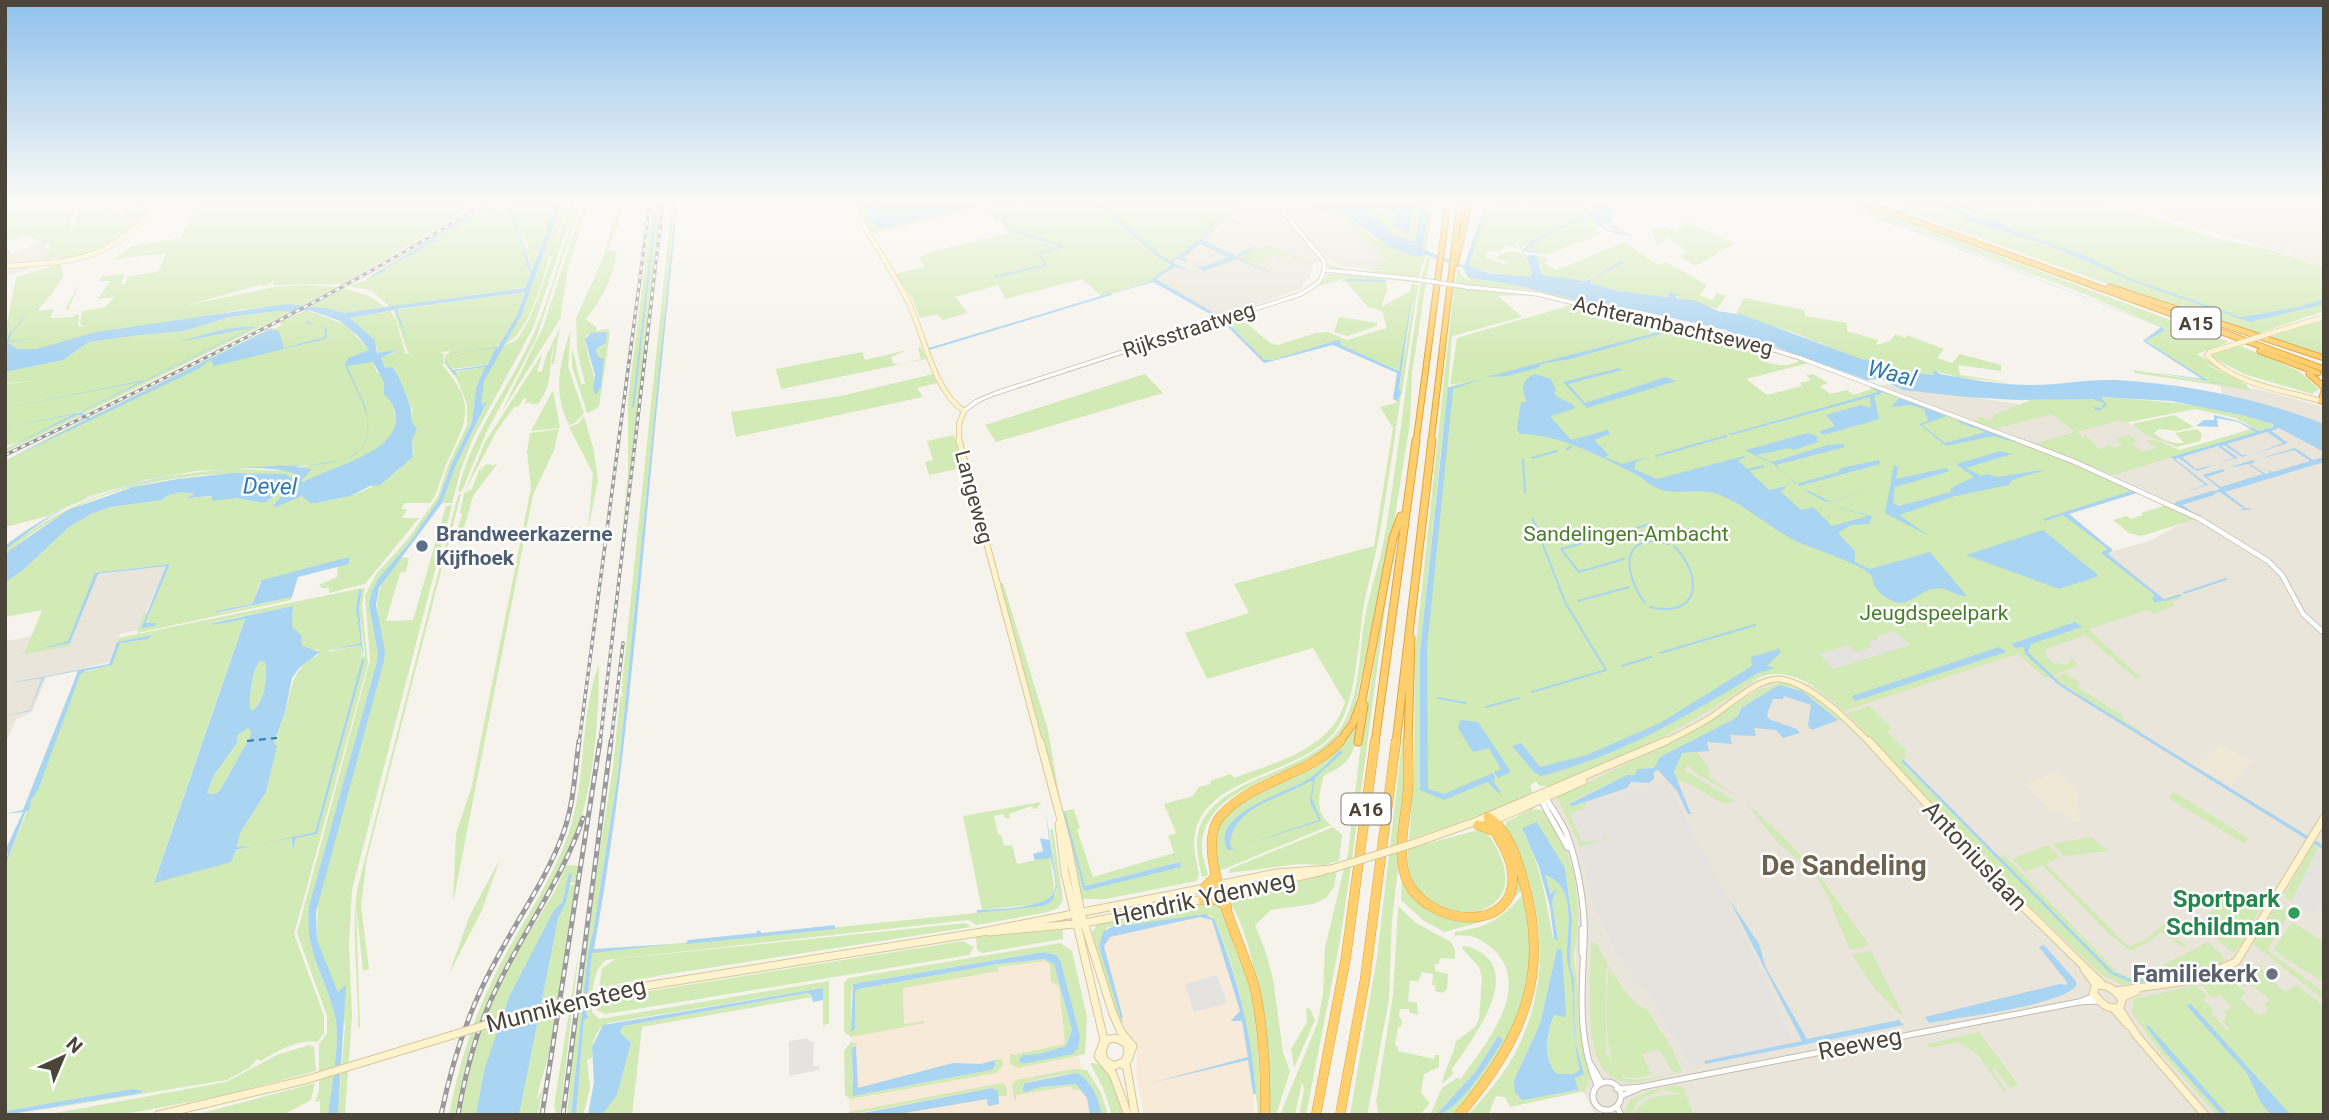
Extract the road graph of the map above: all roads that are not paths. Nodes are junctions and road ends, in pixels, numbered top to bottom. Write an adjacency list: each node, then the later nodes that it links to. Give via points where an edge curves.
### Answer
1 (96, 254): 10 (main road)
2 (881, 254): 22 (main road, via 909,303 953,404)
3 (1320, 254): 11 (street)
4 (1439, 254): 23 (highway, A16)
5 (1454, 254): 9 (highway, A16)
6 (1455, 254): 9 (highway, A16)
7 (2006, 254): 12 (highway, A15)
8 (2017, 254): 13 (highway, A15)
9 (1454, 258): 24 (highway, A16)
10 (5, 266)
11 (1326, 270): 22 (street, Rijksstraatweg, via 1318,284 1301,294 996,393); 25 (street, Achterambachtseweg, bridge, via 1538,293 1774,349 2076,462 2200,519 2268,561 2303,614)
12 (2068, 277): 16 (highway, A15); 19 (highway, A15)
13 (2110, 288): 18 (highway, A15); 19 (highway, A15)
14 (2323, 318): 15 (main road, bridge)
15 (2230, 345): 17 (main road)
16 (2248, 347): 19 (highway, A15); 20 (highway, A15, via 2302,370)
17 (2210, 352): 21 (main road, via 2208,358 2229,372)
18 (2324, 358)
19 (2322, 369)
20 (2324, 389): 21 (highway, A15)
21 (2320, 400)
22 (964, 411): 40 (main road, Langeweg, via 958,422 959,439 1059,817 1065,873)
23 (1406, 502): 26 (highway, A16, via 1392,538); 59 (highway, A16, via 1346,957)
24 (1408, 627): 31 (highway, A16, via 1412,640 1402,855 1413,892 1437,912 1459,918 1485,916 1501,906 1512,890 1513,874); 60 (highway, A16, via 1367,962)
25 (2324, 633)
26 (1369, 665): 28 (highway, A16); 35 (highway, A16, via 1357,717 1336,747 1219,816 1209,844)
27 (1852, 725): 29 (main road, Hendrik Ydenweg, via 1800,686 1781,681 1756,688 1671,740); 43 (main road, Antoniuslaan)
28 (1358, 742)
29 (1542, 797): 31 (main road, Hendrik Ydenweg); 52 (street, via 1570,851 1578,884 1585,941 1582,1028)
30 (2324, 818): 44 (main road, via 2236,962 2202,977)
31 (1492, 823): 32 (highway); 33 (main road, Hendrik Ydenweg); 61 (highway, via 1516,858 1528,893 1534,923 1533,978 1519,1032 1495,1073)
32 (1478, 825): 33 (main road, Hendrik Ydenweg)
33 (1465, 827): 34 (main road, Hendrik Ydenweg, bridge)
34 (1331, 869): 35 (main road, Hendrik Ydenweg); 37 (main road, Hendrik Ydenweg)
35 (1217, 881): 36 (highway); 37 (highway, A16)
36 (1204, 888): 40 (main road, Hendrik Ydenweg)
37 (1224, 895): 38 (main road, Hendrik Ydenweg); 39 (highway, A16)
38 (1203, 900): 39 (highway, via 1220,901); 41 (main road, Hendrik Ydenweg)
39 (1230, 910): 58 (highway, A16, via 1252,974 1262,1030)
40 (1078, 913): 41 (main road, Langeweg); 42 (main road, Munnikensteeg)
41 (1080, 923): 42 (main road, Munnikensteeg); 47 (main road, Langeweg); 48 (main road, Langeweg)
42 (982, 932): 55 (main road, Munnikensteeg, bridge, via 608,992 305,1080)
43 (2099, 985): 44 (main road); 45 (main road, via 2093,991)
44 (2119, 995): 46 (main road, via 2122,1003)
45 (2096, 998): 46 (main road); 53 (street, Reeweg)
46 (2116, 1008): 63 (main road)
47 (1100, 1016): 49 (main road, Langeweg)
48 (1124, 1039): 49 (main road); 50 (main road, via 1133,1053)
49 (1106, 1040): 50 (main road, via 1101,1058)
50 (1118, 1066): 51 (main road); 56 (main road, via 1118,1084)
51 (1129, 1083): 57 (main road)
52 (1599, 1084): 53 (street); 54 (street, via 1593,1093 1595,1100)
53 (1619, 1093): 54 (street)
54 (1615, 1111): 62 (street)
55 (158, 1115)
56 (1128, 1115)
57 (1135, 1115)
58 (1265, 1115)
59 (1316, 1115)
60 (1340, 1115)
61 (1460, 1115)
62 (1621, 1115)
63 (2205, 1115)

